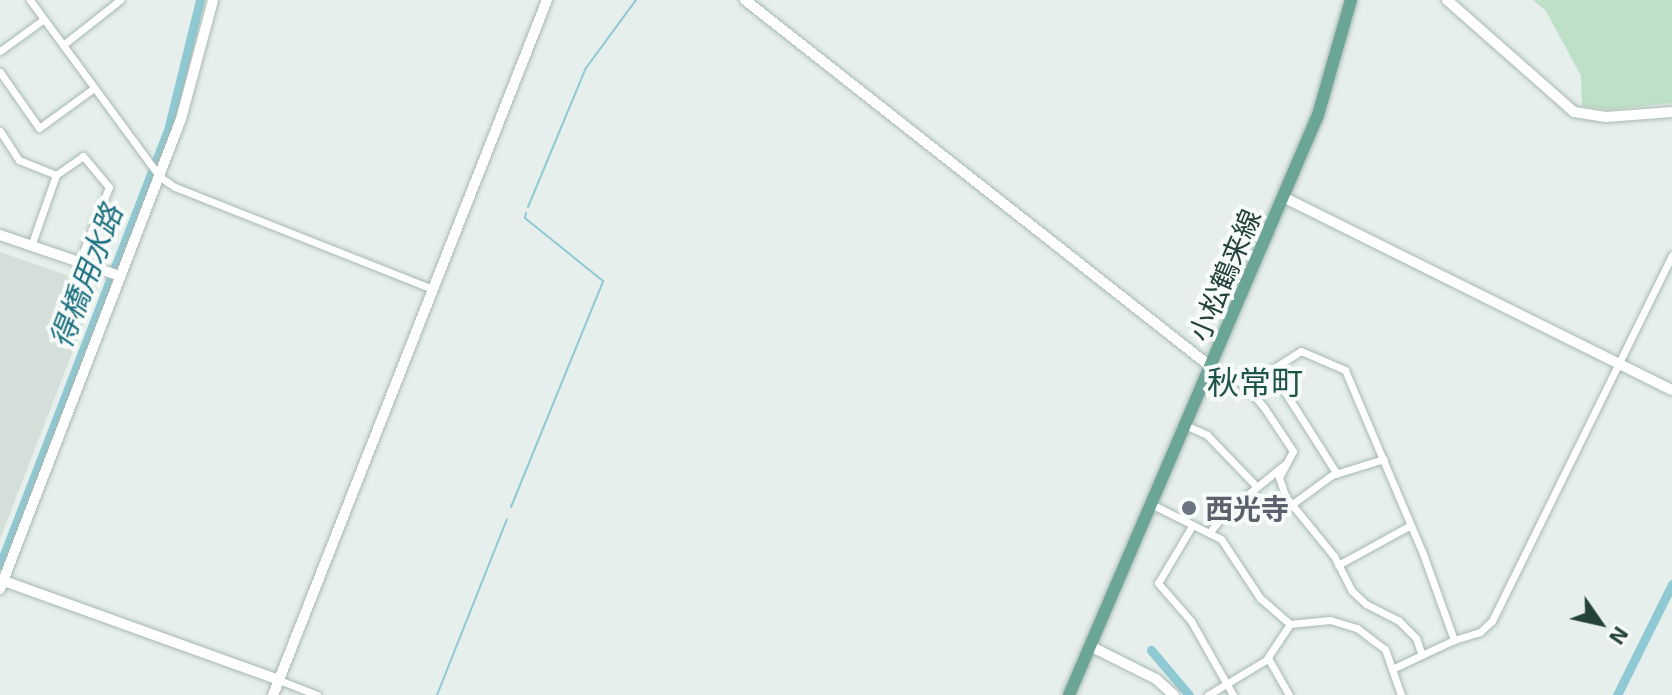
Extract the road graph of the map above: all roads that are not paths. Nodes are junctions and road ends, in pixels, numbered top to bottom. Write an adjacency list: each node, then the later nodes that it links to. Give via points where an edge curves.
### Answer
1 (30, 0): 8 (street)
2 (120, 0): 9 (street)
3 (213, 0): 15 (street, via 181,119)
4 (547, 0): 23 (street)
5 (745, 0): 25 (street)
6 (1351, 0): 17 (main road, 小松鶴来線, via 1318,115)
7 (1447, 0): 13 (street, via 1574,112 1606,117)
8 (44, 19): 9 (street); 10 (street)
9 (63, 45): 12 (street)
10 (0, 51)
11 (0, 72): 12 (street, via 39,128)
12 (94, 88): 15 (street)
13 (1672, 112)
14 (0, 131): 16 (street, via 19,160)
15 (158, 174): 22 (street); 23 (street, via 175,187)
16 (56, 175): 19 (street); 21 (street, via 83,156 109,187)
17 (1283, 197): 24 (street); 25 (main road, 小松鶴来線)
18 (0, 235): 19 (street)
19 (31, 246): 21 (street)
20 (1672, 255): 24 (street)
21 (79, 262): 22 (street)
22 (114, 274): 40 (street)
23 (432, 289): 47 (street)
24 (1617, 362): 28 (street); 42 (street, via 1492,621 1480,632)
25 (1211, 367): 27 (street); 29 (main road, 小松鶴来線)
26 (1271, 370): 27 (street); 30 (street, via 1301,351 1345,370); 32 (street)
27 (1246, 386): 31 (street, via 1293,451)
28 (1672, 390)
29 (1185, 425): 33 (street, via 1207,435); 34 (main road, 小松鶴来線)
30 (1384, 459): 32 (street); 36 (street)
31 (1286, 463): 33 (street); 35 (street, via 1279,477)
32 (1337, 474): 35 (street)
33 (1256, 486): 38 (street)
34 (1151, 504): 37 (street); 43 (main road, 小松鶴来線)
35 (1291, 505): 39 (street)
36 (1411, 525): 39 (street); 42 (street)
37 (1192, 526): 38 (street); 48 (street, via 1158,583 1191,621)
38 (1209, 533): 41 (street, via 1221,539 1260,598)
39 (1338, 565): 44 (street, via 1352,591 1398,620 1416,638)
40 (2, 585): 47 (street)
41 (1290, 624): 45 (street); 46 (street, via 1330,620 1357,628 1385,649)
42 (1454, 640): 44 (street)
43 (1090, 646): 52 (main road, 小松鶴来線); 53 (street, via 1156,679)
44 (1422, 655): 46 (street)
45 (1268, 658): 48 (street); 56 (street)
46 (1392, 669): 49 (street)
47 (279, 680): 50 (street); 51 (street)
48 (1227, 684): 54 (street); 55 (street)
49 (1396, 693)
50 (273, 695)
51 (317, 695)
52 (1069, 695)
53 (1174, 695)
54 (1208, 695)
55 (1233, 695)
56 (1289, 695)

